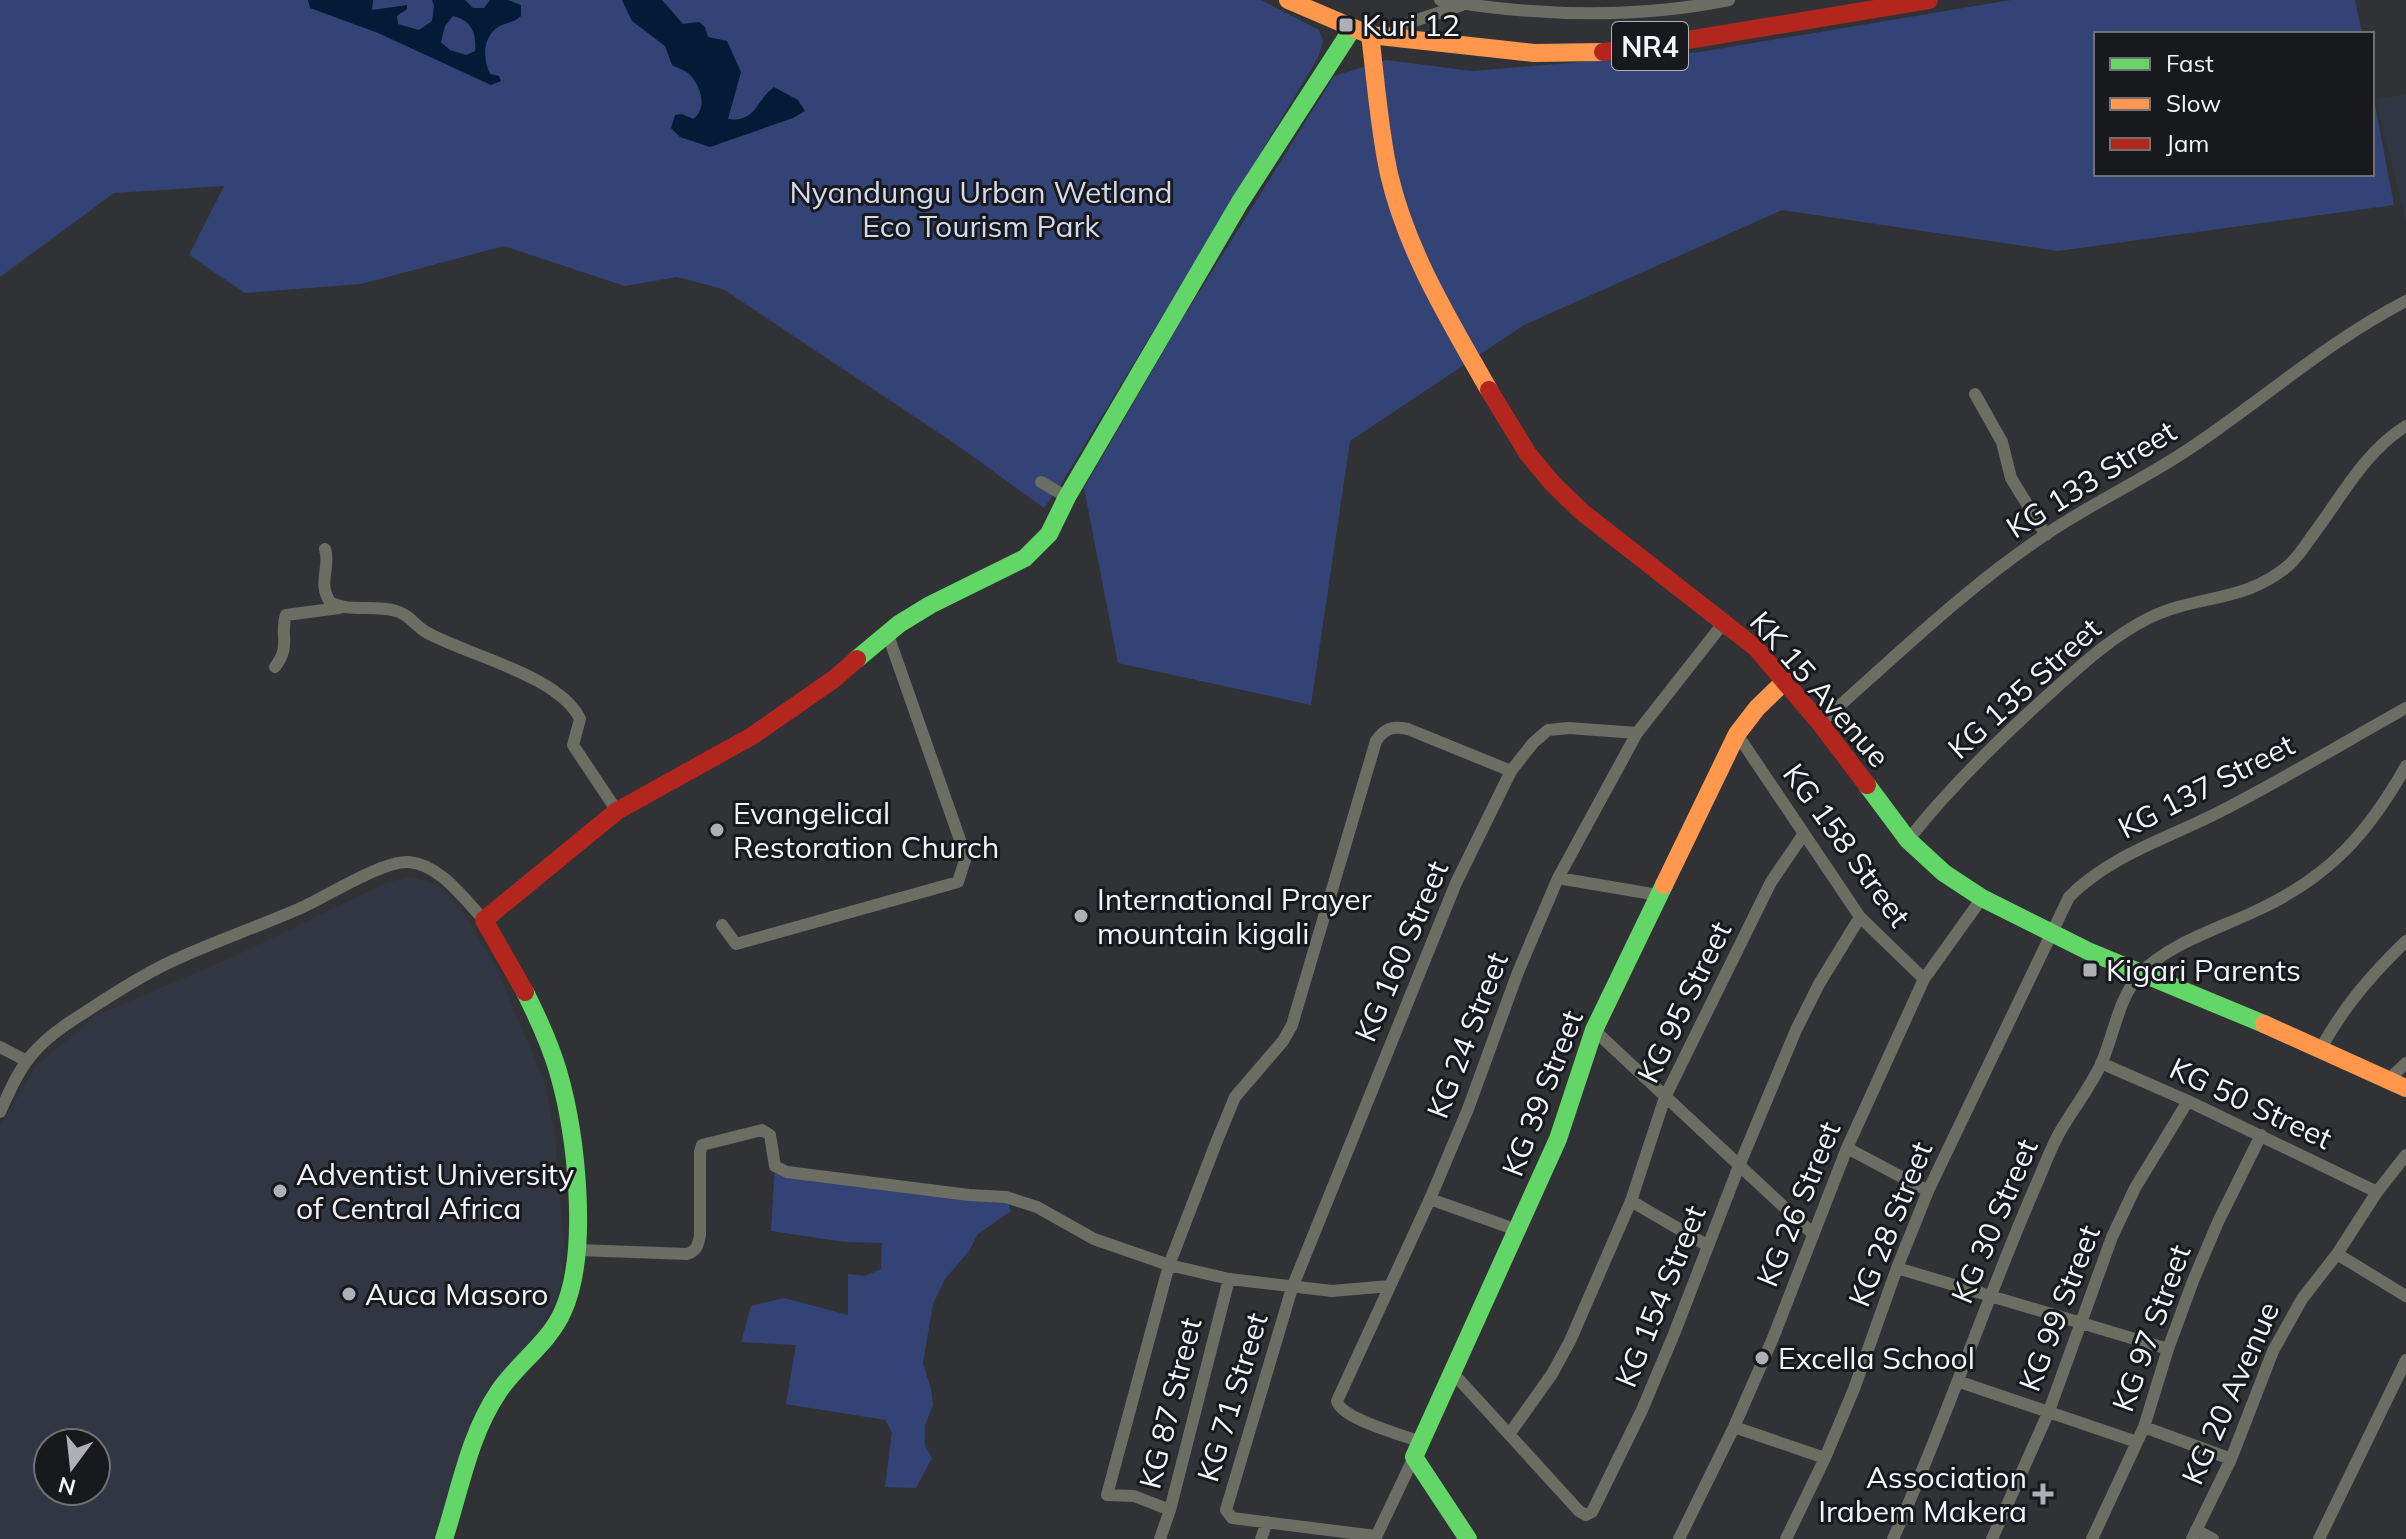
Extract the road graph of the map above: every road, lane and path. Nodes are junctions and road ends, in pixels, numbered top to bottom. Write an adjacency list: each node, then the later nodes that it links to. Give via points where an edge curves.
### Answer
1 (1288, 0): 6 (main road, NR4)
2 (1440, 0): 5 (street)
3 (1729, 0): 5 (street, via 1563,14)
4 (1929, 0): 6 (main road, NR4, via 1590,53 1481,49)
5 (1467, 2): 6 (street)
6 (1369, 34): 11 (main road, via 1319,76); 17 (main road, KK 15 Avenue, via 1389,174 1410,241 1528,454 1582,512)
7 (2406, 301): 12 (street, KG 133 Street, via 2326,349 2194,446)
8 (1975, 394): 12 (street, via 2002,442 2011,478)
9 (2406, 426): 29 (street, KG 135 Street, via 2364,462 2292,563 2263,585 2161,614 2111,641 2021,719)
10 (1041, 482): 11 (street)
11 (1067, 497): 18 (main road, via 1049,534 1025,558 930,605)
12 (2046, 535): 22 (street, KG 133 Street, via 1992,574)
13 (325, 549): 14 (street)
14 (326, 596): 15 (street); 16 (street)
15 (339, 608): 16 (street); 27 (street, via 375,606 400,612 423,631 563,698 580,719 573,745)
16 (310, 612): 19 (street, via 280,614 285,647)
17 (1725, 621): 20 (main road, KK 15 Avenue); 23 (street, KG 24 Street)
18 (888, 635): 27 (main road, via 752,736); 35 (street, via 966,857 958,882 736,944)
19 (275, 667)
20 (1785, 681): 22 (main road, KK 15 Avenue); 24 (main road, KG 39 Street)
21 (2406, 708): 36 (street, KG 137 Street, via 2087,879 2069,897)
22 (1820, 723): 29 (main road, KK 15 Avenue)
23 (1637, 733): 26 (street, KG 160 Street, via 1548,730); 30 (street, KG 24 Street)
24 (1737, 734): 28 (street, KG 158 Street); 31 (main road, KG 39 Street)
25 (2406, 766): 38 (street, via 2361,832 2306,885 2194,938)
26 (1511, 771): 63 (street, via 1408,729 1383,731 1292,1025 1235,1097); 67 (street, KG 160 Street, via 1456,883)
27 (617, 811): 34 (main road)
28 (1803, 835): 33 (street, KG 158 Street); 47 (street, KG 95 Street, via 1771,882)
29 (1908, 840): 32 (main road, KK 15 Avenue)
30 (1558, 878): 31 (street); 56 (street, KG 24 Street)
31 (1658, 895): 40 (main road, KG 39 Street)
32 (1982, 898): 36 (main road, KK 15 Avenue); 39 (street, KG 26 Street)
33 (1860, 917): 39 (street, KG 158 Street); 53 (street, KG 154 Street, via 1796,1030)
34 (484, 920): 43 (street, via 439,874 398,862 131,982 59,1029); 61 (main road, via 529,999 564,1096)
35 (722, 925)
36 (2051, 933): 38 (main road, KK 15 Avenue); 54 (street, KG 28 Street)
37 (2406, 941): 42 (street, via 2368,979)
38 (2140, 974): 42 (main road, KK 15 Avenue); 44 (street, KG 30 Street)
39 (1924, 979): 51 (street, KG 26 Street)
40 (1594, 1030): 47 (street); 58 (main road, KG 39 Street, via 1558,1139)
41 (0, 1047): 43 (street)
42 (2321, 1048): 46 (main road, KK 15 Avenue)
43 (27, 1061): 49 (street)
44 (2101, 1063): 48 (street, KG 50 Street); 68 (street, KG 30 Street, via 2059,1134)
45 (2406, 1063): 46 (street)
46 (2398, 1084)
47 (1665, 1097): 53 (street); 57 (street, KG 95 Street)
48 (2188, 1101): 50 (street, KG 50 Street); 70 (street, KG 99 Street, via 2135,1188)
49 (0, 1112)
50 (2261, 1135): 55 (street, KG 50 Street); 71 (street, KG 97 Street, via 2218,1222)
51 (1847, 1148): 54 (street); 59 (street, KG 26 Street)
52 (2406, 1155): 55 (street, KG 20 Avenue)
53 (1739, 1166): 59 (street); 60 (street, KG 154 Street)
54 (1928, 1191): 64 (street, KG 28 Street)
55 (2377, 1192): 62 (street, KG 20 Avenue)
56 (1430, 1199): 58 (street); 66 (street, KG 24 Street)
57 (1631, 1201): 60 (street); 78 (street, KG 95 Street, via 1570,1341)
58 (1517, 1230): 73 (main road, KG 39 Street)
59 (1812, 1233): 76 (street, KG 26 Street)
60 (1708, 1246): 78 (street, KG 154 Street, via 1642,1410 1592,1512 1579,1511)
61 (578, 1250): 63 (street, via 693,1252 700,1235 702,1145 762,1130 770,1135 775,1166 787,1172 1006,1197 1037,1207 1094,1239); 89 (main road, via 562,1313 491,1403)
62 (2337, 1254): 69 (street); 82 (street, KG 20 Avenue, via 2302,1299 2273,1351)
63 (1169, 1265): 65 (street); 83 (street, via 1107,1495 1134,1496)
64 (1897, 1268): 68 (street); 81 (street, KG 28 Street)
65 (1229, 1279): 67 (street); 83 (street, KG 87 Street)
66 (1390, 1286): 67 (street); 80 (street, KG 24 Street, via 1337,1401 1343,1412)
67 (1292, 1288): 84 (street, KG 71 Street, via 1226,1510 1232,1518)
68 (1990, 1296): 70 (street); 74 (street, KG 30 Street)
69 (2406, 1296)
70 (2079, 1323): 71 (street); 75 (street, KG 99 Street)
71 (2168, 1349): 77 (street, KG 97 Street)
72 (2406, 1360): 97 (street)
73 (1453, 1373): 78 (street, KG 154 Street); 80 (main road, KG 39 Street)
74 (1960, 1382): 75 (street); 86 (street, KG 30 Street)
75 (2049, 1411): 79 (street); 94 (street, KG 99 Street)
76 (1734, 1427): 81 (street); 93 (street, KG 26 Street)
77 (2144, 1427): 79 (street, KG 97 Street); 82 (street)
78 (1510, 1433)
79 (2137, 1442): 95 (street, KG 97 Street)
80 (1418, 1450): 87 (street, KG 39 Street); 92 (main road)
81 (1825, 1458): 88 (street, KG 28 Street)
82 (2231, 1459): 85 (street, KG 20 Avenue)
83 (1170, 1510): 90 (street, KG 87 Street)
84 (1267, 1522): 87 (street, KG 71 Street); 91 (street)
85 (2194, 1534): 96 (street)
86 (1899, 1536)
87 (1376, 1538)
88 (1788, 1538)
89 (444, 1539)
90 (1160, 1539)
91 (1261, 1539)
92 (1468, 1539)
93 (1679, 1539)
94 (1992, 1539)
95 (2092, 1539)
96 (2213, 1539)
97 (2319, 1539)

